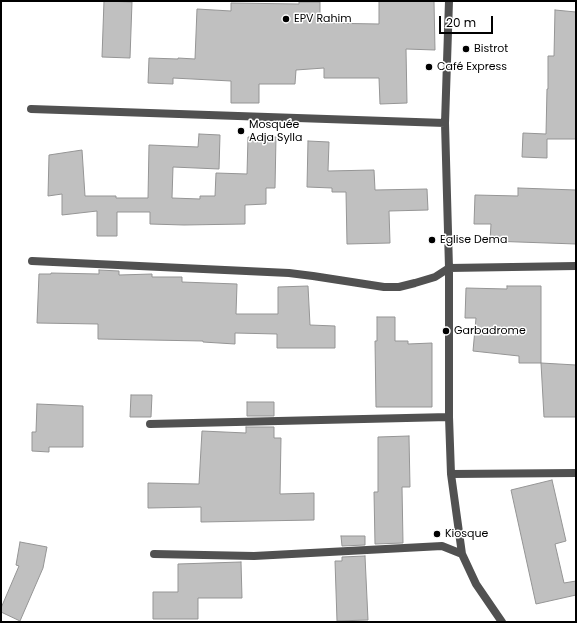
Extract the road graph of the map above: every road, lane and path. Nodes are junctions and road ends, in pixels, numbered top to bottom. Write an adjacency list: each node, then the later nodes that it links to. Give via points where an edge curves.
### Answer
1 (449, 1): 3 (street)
2 (31, 109): 3 (street)
3 (445, 122): 6 (street)
4 (32, 262): 6 (street, via 289,273 384,287 415,283 435,277)
5 (576, 266): 6 (street)
6 (449, 268): 7 (street)
7 (449, 417): 8 (street); 10 (street)
8 (150, 424)
9 (576, 473): 10 (street)
10 (451, 474): 12 (street)
11 (154, 554): 12 (street, via 254,556 442,546)
12 (462, 554): 13 (street, via 476,584)
13 (502, 622)

